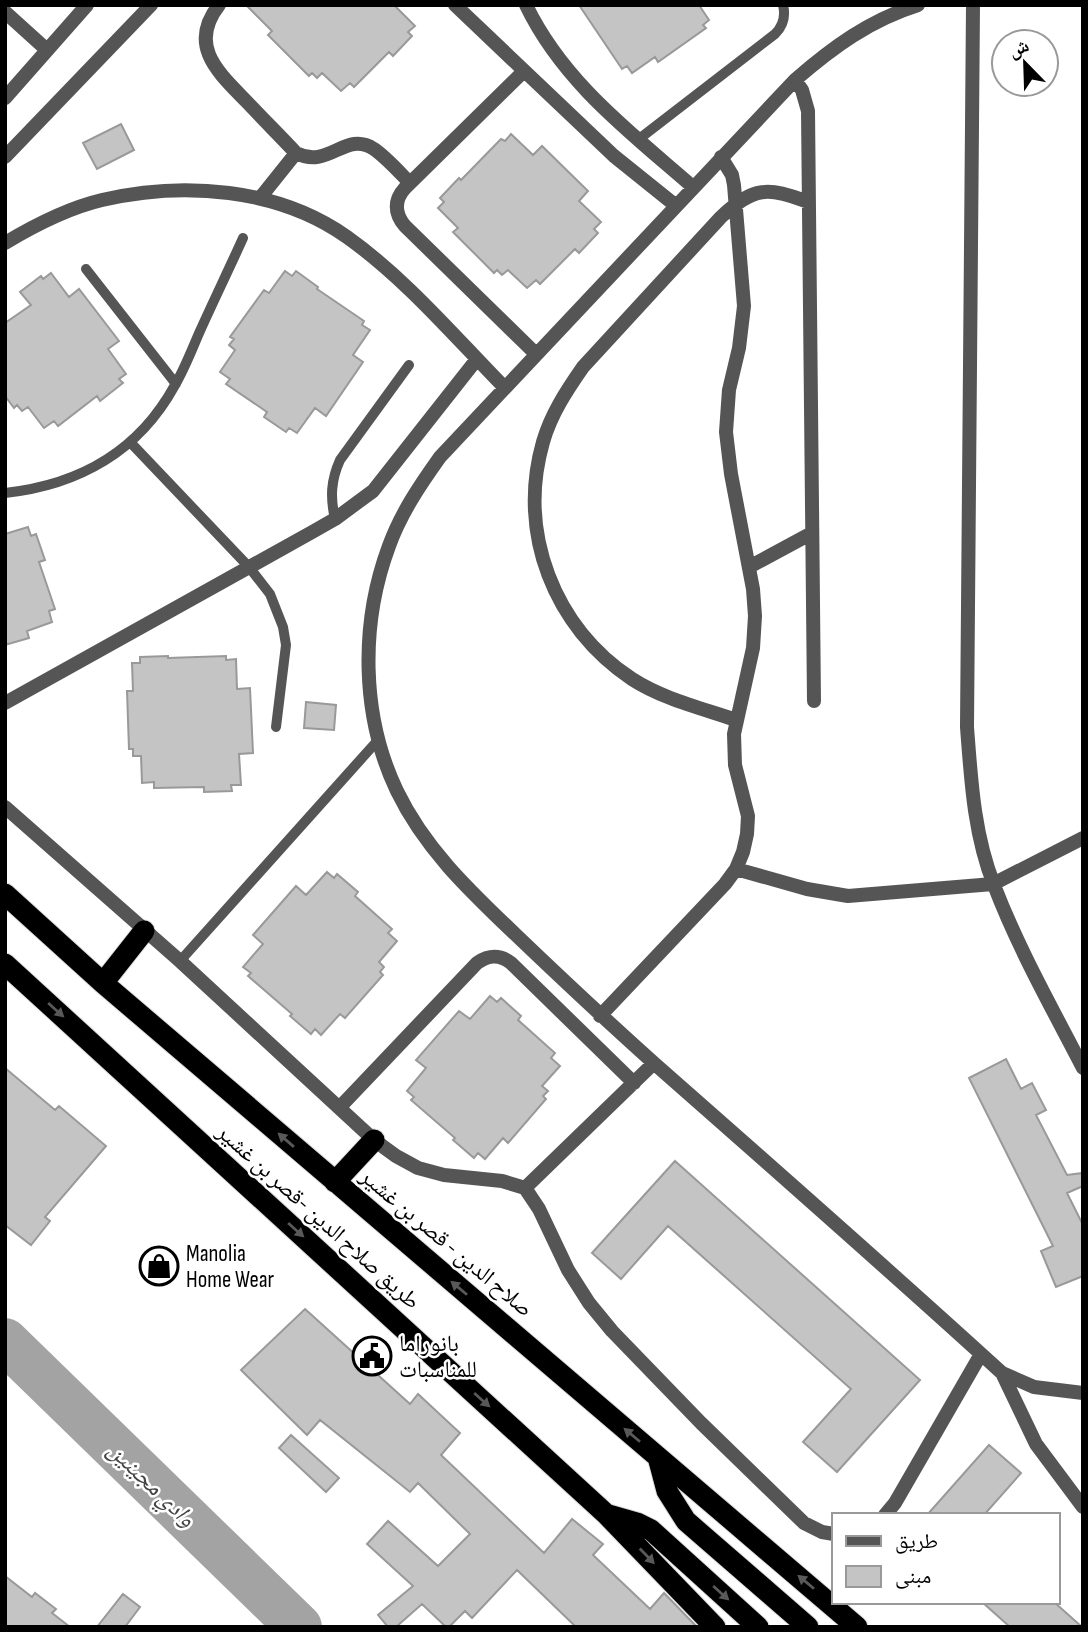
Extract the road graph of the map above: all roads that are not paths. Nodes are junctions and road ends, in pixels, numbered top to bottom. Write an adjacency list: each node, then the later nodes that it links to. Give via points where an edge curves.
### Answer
1 (87, 5): 11 (street)
2 (151, 5): 18 (street)
3 (219, 5): 16 (street, via 206,40 213,65)
4 (455, 5): 12 (street)
5 (526, 5): 15 (street, via 570,74)
6 (783, 5): 15 (lane, via 784,18 775,34)
7 (918, 5): 9 (street)
8 (973, 5): 47 (street, via 967,727 974,807)
9 (892, 9): 13 (street)
10 (5, 12): 11 (street)
11 (47, 50): 14 (street)
12 (524, 71): 19 (street); 24 (street, via 614,156)
13 (795, 80): 17 (street); 22 (street, via 808,111)
14 (5, 98)
15 (639, 139): 20 (street)
16 (296, 153): 19 (street, via 314,159 352,144 363,145 373,148); 21 (street)
17 (721, 157): 20 (street); 23 (street, via 732,175)
18 (5, 158)
19 (410, 183): 28 (street, via 397,203 400,220)
20 (693, 187): 24 (street)
21 (260, 198): 26 (street, via 203,190 151,191 100,200); 29 (street, via 303,213 345,236 388,269)
22 (808, 202): 23 (street, via 779,191 749,195); 36 (street)
23 (736, 203): 38 (street, via 744,306 726,432); 41 (street, via 567,389 544,439 534,494 547,576 573,625 591,646 634,681 659,694)
24 (675, 205): 28 (street)
25 (243, 238): 31 (lane)
26 (5, 243)
27 (86, 270): 31 (lane)
28 (536, 354): 32 (street)
29 (477, 359): 32 (street); 35 (street, via 373,491)
30 (410, 365): 35 (lane, via 334,474)
31 (176, 384): 33 (lane, via 148,425)
32 (505, 387): 43 (street, via 440,457 411,499 389,545 375,593 368,643 370,694)
33 (130, 442): 34 (lane, via 73,478); 37 (lane)
34 (5, 493)
35 (335, 519): 37 (street)
36 (812, 533): 38 (street); 39 (street)
37 (249, 567): 40 (street); 42 (lane, via 270,594 283,627 286,645)
38 (749, 567): 41 (street, via 755,616 753,648)
39 (814, 701)
40 (5, 703)
41 (736, 720): 46 (street, via 735,765 748,816)
42 (276, 727)
43 (379, 739): 50 (lane); 53 (street, via 397,790 422,834 453,874)
44 (5, 807): 49 (street)
45 (1083, 838): 47 (street)
46 (736, 869): 47 (street, via 848,896); 53 (street)
47 (993, 884): 55 (street)
48 (5, 894): 52 (highway, صلاح الدين - قصر بن غشير)
49 (144, 931): 50 (street); 52 (highway)
50 (180, 961): 57 (street)
51 (6, 965): 67 (highway, طريق صلاح الدين -قصر بن غشير, one-way to 67)
52 (103, 983): 59 (highway, صلاح الدين - قصر بن غشير, one-way to 52)
53 (600, 1016): 54 (street)
54 (654, 1063): 56 (street); 61 (street)
55 (1083, 1068)
56 (634, 1083): 57 (street, via 511,962 493,956 477,963); 60 (street)
57 (340, 1108): 58 (street)
58 (374, 1140): 59 (highway); 60 (street, via 418,1168)
59 (335, 1182): 64 (highway, صلاح الدين - قصر بن غشير, one-way to 59)
60 (525, 1188): 68 (street, via 568,1270 612,1331 804,1523)
61 (981, 1354): 62 (street); 66 (street)
62 (1002, 1373): 63 (street, via 1034,1387); 65 (street, via 1036,1444)
63 (1083, 1393)
64 (658, 1457): 71 (highway, via 667,1491 687,1521); 72 (highway, صلاح الدين - قصر بن غشير, one-way to 64)
65 (1083, 1507)
66 (887, 1513)
67 (607, 1514): 69 (highway, طريق صلاح الدين -قصر بن غشير, one-way to 69); 70 (highway, one-way to 70, via 651,1530)
68 (832, 1534)
69 (715, 1627)
70 (758, 1627)
71 (808, 1627)
72 (858, 1627)

